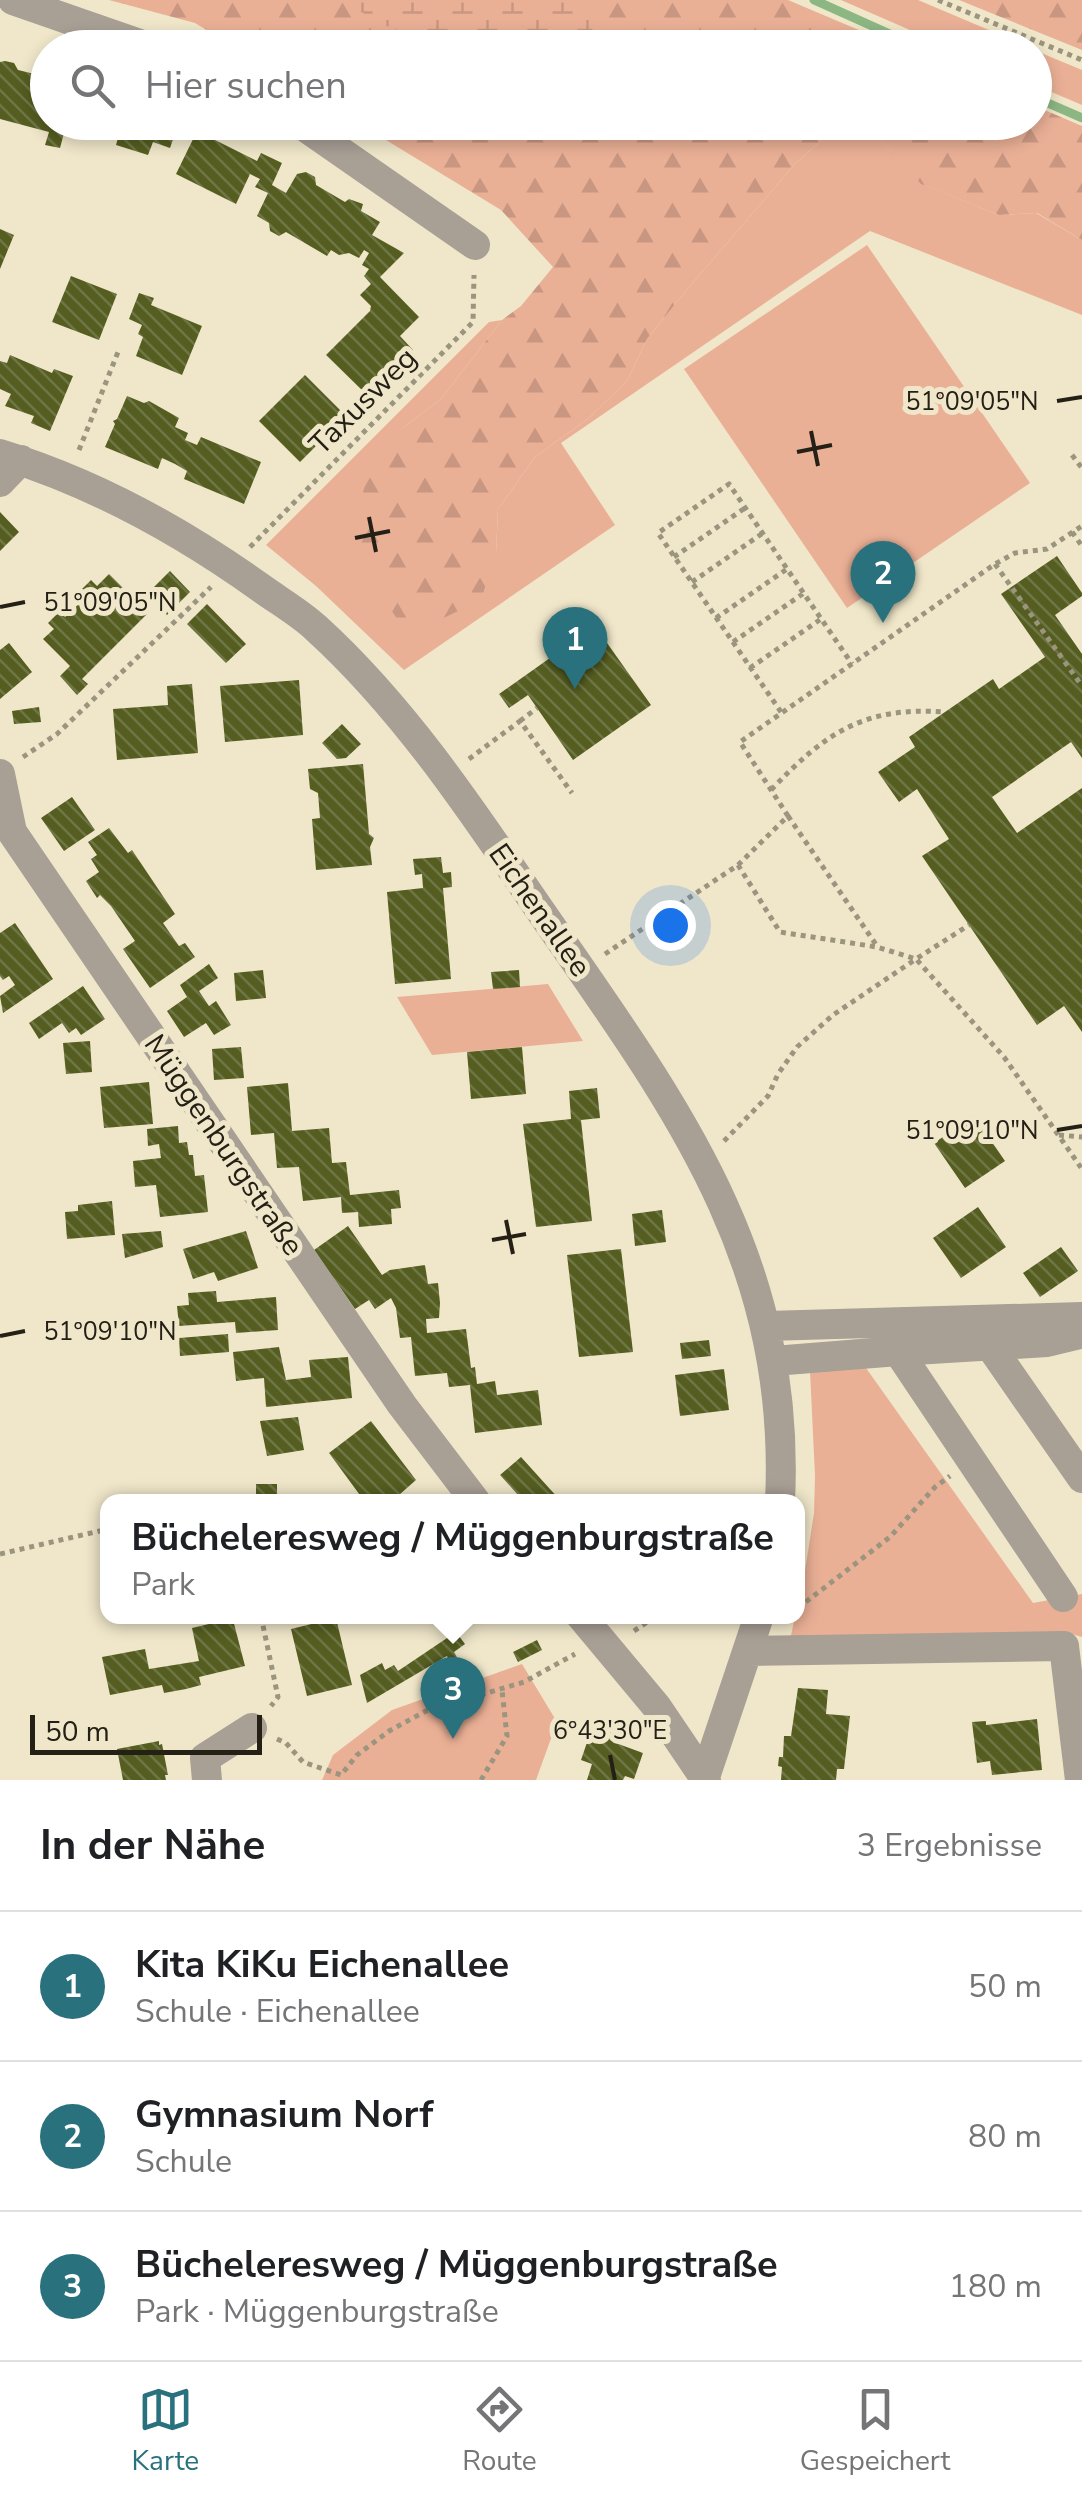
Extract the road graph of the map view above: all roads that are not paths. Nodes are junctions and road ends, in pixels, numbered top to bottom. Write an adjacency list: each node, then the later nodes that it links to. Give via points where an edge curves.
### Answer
1 (13, 0): 2 (street)
2 (99, 30)
3 (324, 140): 4 (street)
4 (475, 245)
5 (7, 465): 7 (street, Eichenallee, via 68,476 162,522 314,626 371,684 446,776 662,1090 702,1157 744,1250)
6 (7, 769): 13 (street, Müggenburgstraße, via 12,832 402,1405)
7 (766, 1326): 8 (street); 11 (street, Eichenallee)
8 (1079, 1326): 9 (street, via 1047,1342)
9 (992, 1347): 10 (street); 12 (street)
10 (898, 1351): 11 (street); 15 (street)
11 (774, 1361): 14 (street, Eichenallee)
12 (1082, 1478)
13 (470, 1494)
14 (780, 1494)
15 (1063, 1597)
16 (757, 1624): 18 (street)
17 (590, 1628): 20 (street, via 656,1706)
18 (749, 1651): 20 (street); 22 (street, via 1064,1646)
19 (252, 1728): 21 (street, via 205,1758)
20 (704, 1779)
21 (207, 1780)
22 (1080, 1780)

